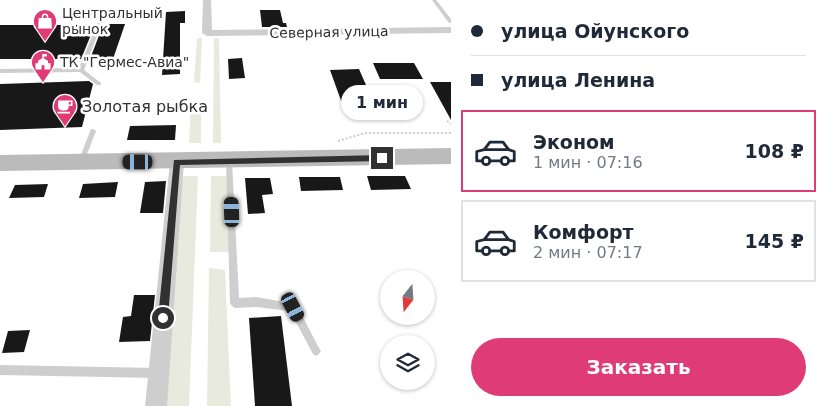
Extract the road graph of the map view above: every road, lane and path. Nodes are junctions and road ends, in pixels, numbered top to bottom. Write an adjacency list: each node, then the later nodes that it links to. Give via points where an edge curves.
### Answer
1 (207, 0): 5 (street, Северная улица, via 207,33)
2 (434, 0): 4 (lane)
3 (102, 18): 6 (lane)
4 (451, 22)
5 (451, 30)
6 (81, 70): 7 (lane); 8 (lane)
7 (0, 71)
8 (99, 84)
9 (447, 121): 10 (path)
10 (451, 124)
11 (93, 131): 14 (lane)
12 (451, 156): 13 (main road)
13 (229, 161): 15 (main road); 17 (lane, via 235,303 293,307)
14 (81, 162): 15 (main road); 16 (main road)
15 (177, 162): 19 (street)
16 (0, 163)
17 (316, 350)
18 (0, 370): 19 (lane)
19 (158, 373): 20 (street)
20 (156, 406)

